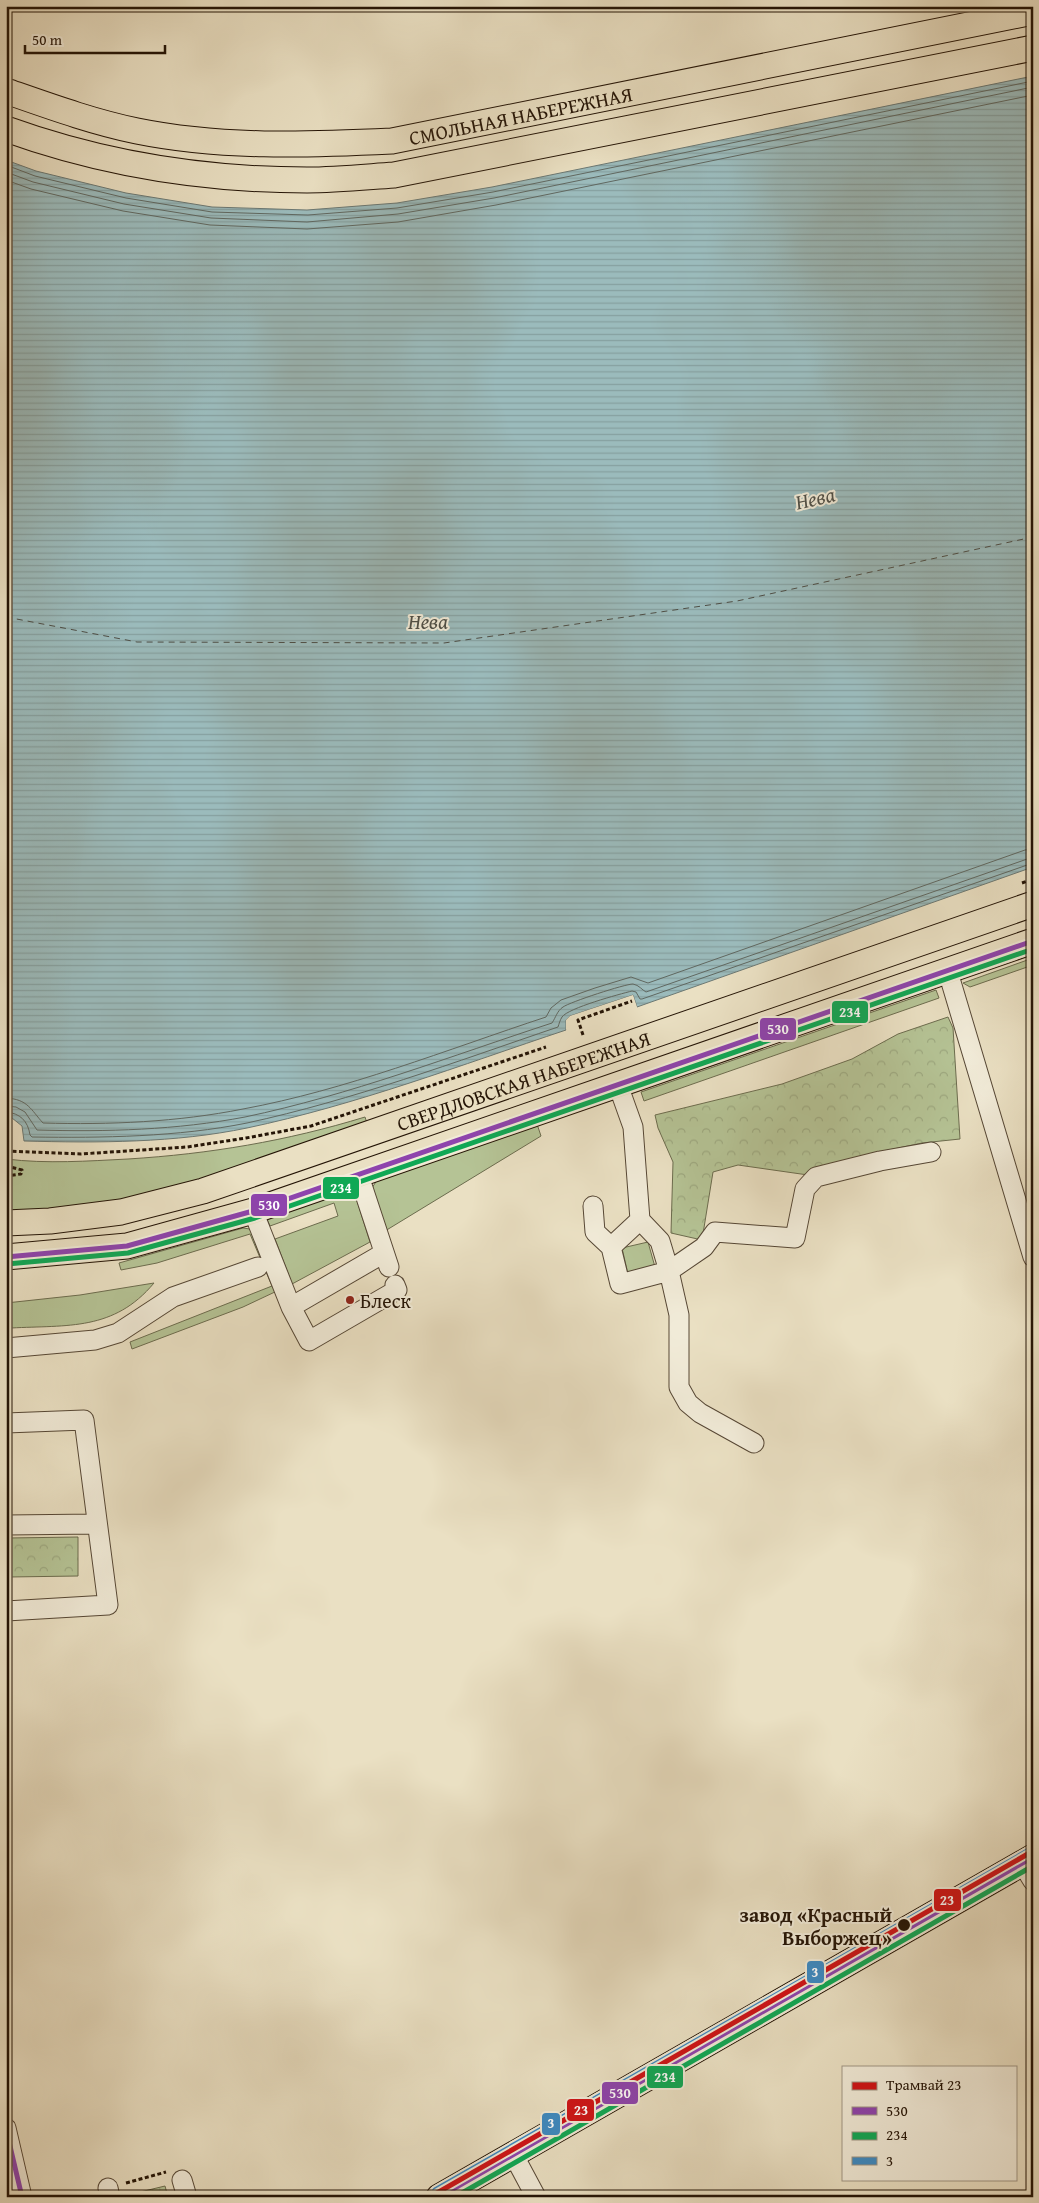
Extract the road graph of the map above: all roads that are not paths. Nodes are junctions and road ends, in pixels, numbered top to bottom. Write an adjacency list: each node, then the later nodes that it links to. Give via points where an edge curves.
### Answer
1 (1033, 12): 3 (main road, СМОЛЬНАЯ НАБЕРЕЖНАЯ, via 392,141 303,146 218,142 138,131 56,109)
2 (1033, 48): 4 (main road, СМОЛЬНАЯ НАБЕРЕЖНАЯ, via 394,176 308,180 217,176 132,165 45,143)
3 (6, 91)
4 (6, 129)
5 (1033, 904): 14 (main road, СВЕРДЛОВСКАЯ НАБЕРЕЖНАЯ, via 203,1191 121,1212)
6 (1033, 941): 7 (main road, СВЕРДЛОВСКАЯ НАБЕРЕЖНАЯ)
7 (948, 972): 8 (main road, СВЕРДЛОВСКАЯ НАБЕРЕЖНАЯ); 17 (street)
8 (618, 1085): 10 (main road, СВЕРДЛОВСКАЯ НАБЕРЕЖНАЯ); 13 (street, via 633,1127)
9 (931, 1152): 19 (street, via 816,1177 805,1189 796,1238 715,1232 704,1247)
10 (358, 1173): 12 (main road, СВЕРДЛОВСКАЯ НАБЕРЕЖНАЯ); 21 (street, via 386,1260)
11 (593, 1206): 15 (street, via 595,1232)
12 (253, 1211): 16 (main road, СВЕРДЛОВСКАЯ НАБЕРЕЖНАЯ, via 127,1246); 21 (street)
13 (640, 1220): 15 (street); 19 (street, via 660,1241)
14 (6, 1223)
15 (611, 1247): 19 (street, via 620,1284)
16 (6, 1257)
17 (1033, 1257)
18 (258, 1267): 22 (street, via 173,1297 139,1321 110,1336)
19 (669, 1270): 24 (street, via 679,1315 680,1387 688,1403 700,1413)
20 (395, 1285): 21 (street, via 397,1290 309,1341)
21 (292, 1307)
22 (6, 1348)
23 (6, 1423): 25 (street, via 84,1420)
24 (754, 1442)
25 (96, 1524): 26 (street); 27 (street, via 108,1605)
26 (6, 1525)
27 (6, 1611)
28 (1029, 1867): 30 (main road)
29 (6, 2128): 31 (street)
30 (514, 2154): 32 (main road); 33 (street)
31 (22, 2197)
32 (439, 2197)
33 (536, 2197)

